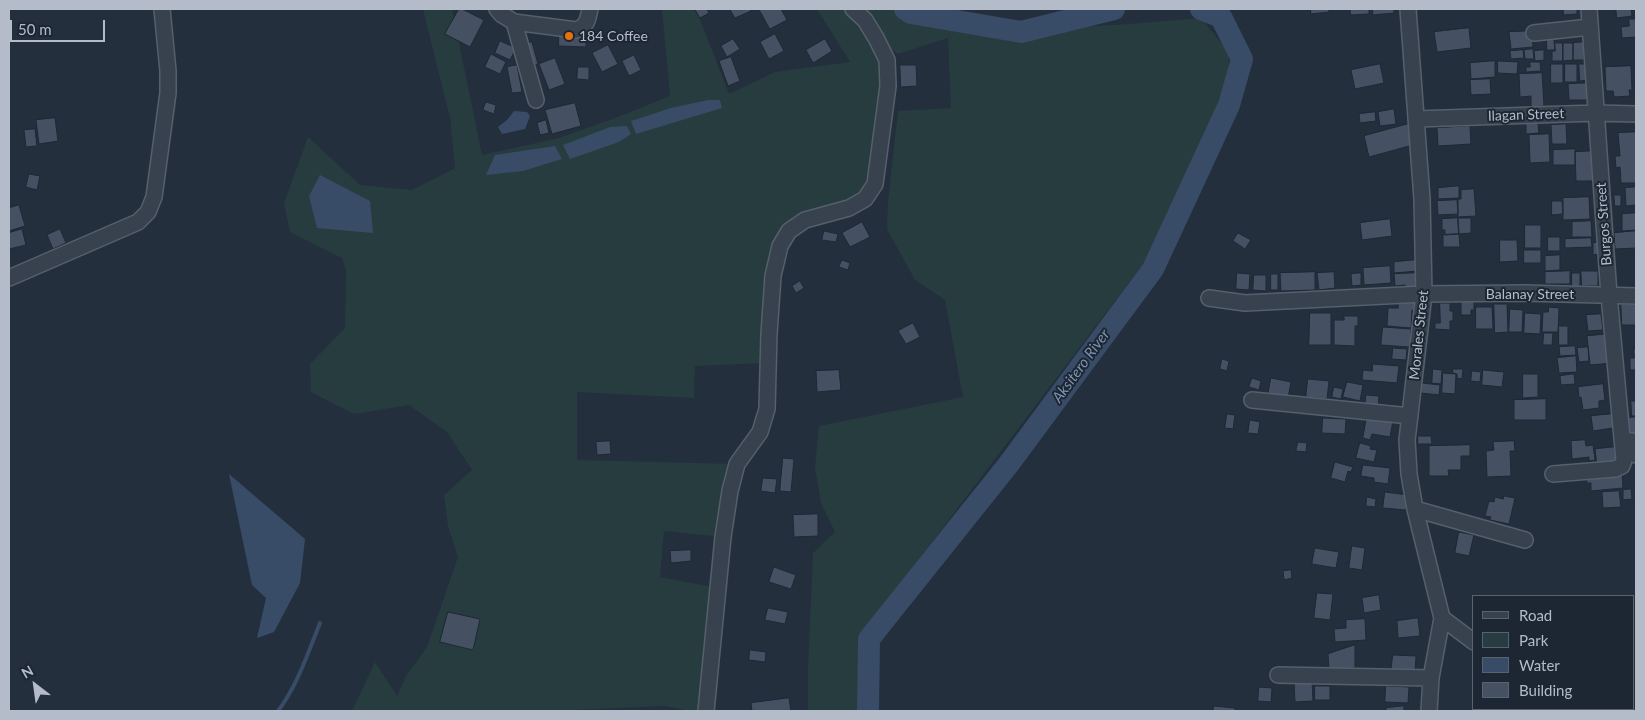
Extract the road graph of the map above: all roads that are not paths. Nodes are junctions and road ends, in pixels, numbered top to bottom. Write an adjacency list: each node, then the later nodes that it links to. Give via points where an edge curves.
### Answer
1 (162, 9): 14 (street, via 168,93 154,197 148,212 138,222)
2 (497, 9): 7 (street)
3 (590, 9): 7 (street, via 587,22 576,30)
4 (854, 9): 30 (street, via 865,20 887,60 888,86 875,184 865,199 849,208 805,220 789,230 780,246 773,276 767,409 760,432 737,464 730,490)
5 (1408, 9): 13 (street, Morales Street)
6 (1589, 9): 8 (street, Burgos Street)
7 (514, 22): 10 (street)
8 (1590, 27): 9 (street); 11 (street, Burgos Street)
9 (1534, 33)
10 (536, 100)
11 (1596, 113): 12 (street, Ilagan Street); 13 (street, Ilagan Street); 16 (street, Burgos Street)
12 (1636, 114)
13 (1416, 119): 15 (street, Morales Street)
14 (9, 278)
15 (1424, 294): 16 (street, Balanay Street); 18 (street, Balanay Street, via 1255,302); 20 (street, Morales Street)
16 (1609, 295): 17 (street, Balanay Street); 21 (street, Burgos Street)
17 (1636, 296)
18 (1209, 298)
19 (1252, 400): 20 (street)
20 (1410, 416): 24 (street, Morales Street, via 1407,458)
21 (1622, 440): 22 (street, via 1632,441); 23 (street, Burgos Street, via 1622,466)
22 (1636, 455)
23 (1553, 474)
24 (1415, 509): 25 (street); 26 (street, Morales Street)
25 (1525, 540)
26 (1442, 618): 27 (street); 29 (street)
27 (1472, 640)
28 (1278, 675): 29 (street)
29 (1431, 678): 31 (street)
30 (706, 711)
31 (1429, 711)

